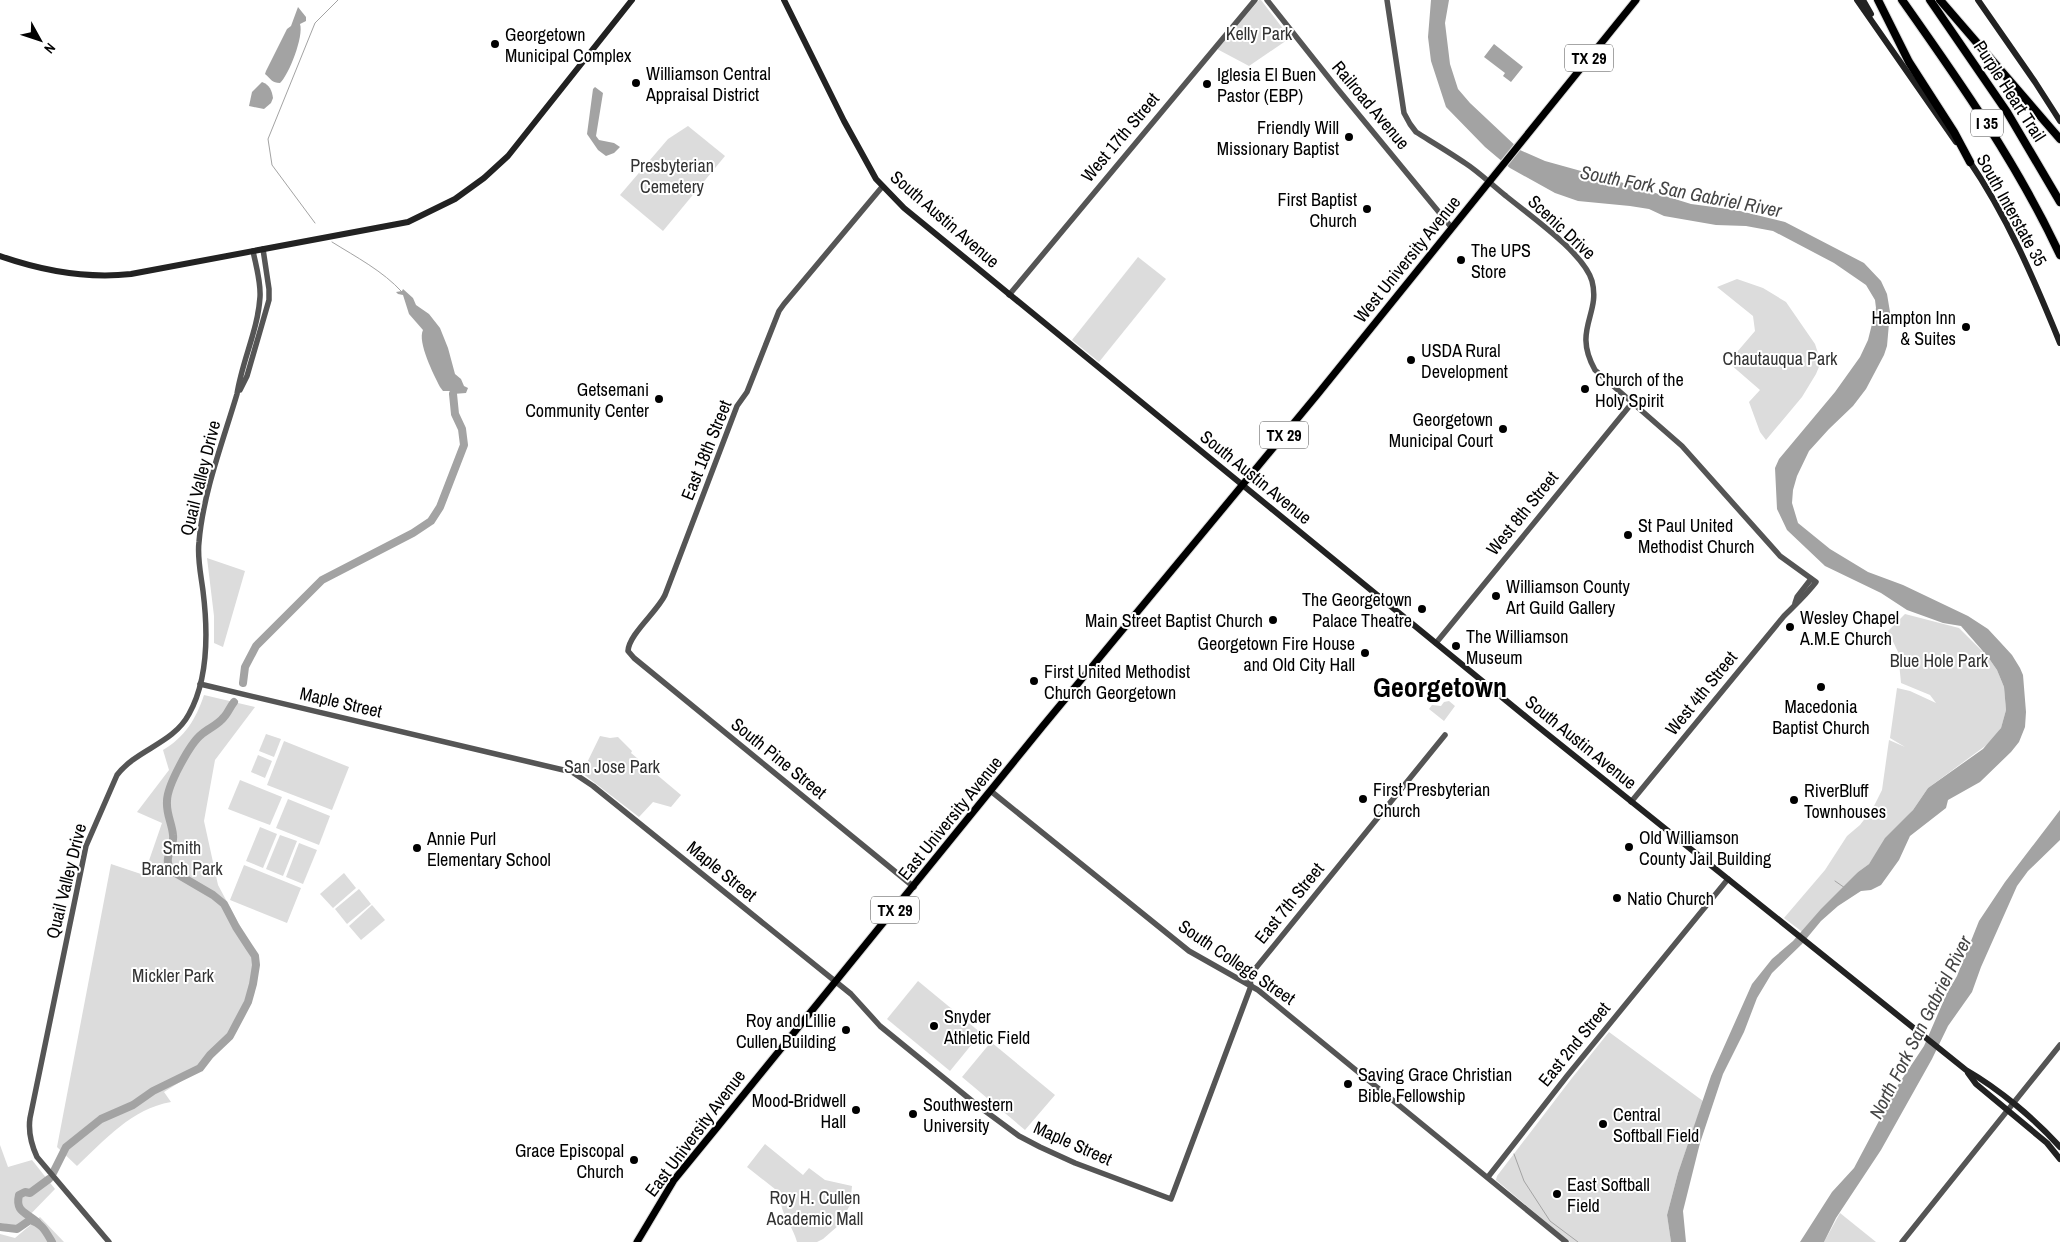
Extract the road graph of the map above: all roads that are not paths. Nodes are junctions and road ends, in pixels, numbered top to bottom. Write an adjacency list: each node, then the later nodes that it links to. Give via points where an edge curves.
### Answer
1 (632, 0): 22 (main road, via 508,156 455,199 408,222)
2 (784, 0): 19 (main road, South Austin Avenue, via 844,121)
3 (1255, 0): 26 (street, West 17th Street)
4 (1267, 0): 21 (street, Railroad Avenue)
5 (1387, 0): 18 (street, Scenic Drive, via 1406,120 1416,132)
6 (1636, 0): 18 (main road, West University Avenue / TX 29)
7 (1857, 0): 14 (main road, South Interstate 35)
8 (1863, 0): 14 (main road)
9 (1878, 0): 17 (highway, via 1909,62)
10 (1902, 0): 24 (highway, Purple Heart Trail / I 35, via 1992,131)
11 (1930, 0): 20 (highway, Purple Heart Trail / I 35, via 2008,112)
12 (1940, 0): 16 (highway)
13 (1978, 0): 15 (main road)
14 (1885, 38): 17 (main road, South Interstate 35)
15 (2060, 121)
16 (2060, 139)
17 (1970, 162): 27 (main road, South Interstate 35, via 2021,253)
18 (1489, 182): 21 (main road, West University Avenue / TX 29); 29 (street, Scenic Drive, via 1550,232 1587,270 1594,296 1586,328 1589,358 1600,376)
19 (882, 187): 26 (main road, South Austin Avenue); 34 (street, East 18th Street, via 779,311 747,392 737,406 666,595 630,642)
20 (2060, 202)
21 (1452, 228): 30 (main road, West University Avenue / TX 29)
22 (263, 249): 23 (main road); 28 (street, Quail Valley Drive, via 269,300 247,376)
23 (253, 251): 25 (main road, via 108,277 62,273); 28 (street, Quail Valley Drive, via 260,296)
24 (2060, 255)
25 (0, 256)
26 (1009, 295): 30 (main road, South Austin Avenue)
27 (2060, 343)
28 (238, 394): 35 (street, Quail Valley Drive, via 207,500 198,544 207,633)
29 (1632, 403): 32 (street, Scenic Drive, via 1682,446 1780,556); 33 (street, West 8th Street)
30 (1242, 486): 31 (main road, West University Avenue / TX 29); 33 (main road, South Austin Avenue)
31 (1200, 536): 37 (main road, East University Avenue / TX 29)
32 (1814, 580): 38 (street, West 4th Street)
33 (1436, 643): 38 (main road, South Austin Avenue)
34 (628, 651): 40 (street, South Pine Street)
35 (200, 684): 41 (street, Maple Street, via 572,772); 49 (street, Quail Valley Drive, via 193,706 181,726 117,775 86,846 31,1112 30,1136 37,1157)
36 (1445, 735): 42 (street, East 7th Street, via 1255,969)
37 (992, 792): 40 (main road, East University Avenue / TX 29); 42 (street, South College Street, via 1189,951)
38 (1631, 802): 39 (main road, South Austin Avenue)
39 (1728, 879): 44 (main road, South Austin Avenue, via 1981,1079); 47 (street, East 2nd Street)
40 (914, 887): 41 (main road, East University Avenue / TX 29)
41 (835, 982): 48 (street, Maple Street, via 851,994 880,1026 1019,1136 1075,1163); 50 (main road, East University Avenue / TX 29, via 674,1180)
42 (1251, 986): 47 (street, South College Street); 48 (street, East 7th Street)
43 (2060, 1045): 44 (street)
44 (2010, 1107): 45 (main road); 46 (main road); 52 (street)
45 (2060, 1147)
46 (2060, 1159)
47 (1488, 1177): 51 (street, South College Street)
48 (1170, 1199)
49 (109, 1242)
50 (637, 1242)
51 (1566, 1242)
52 (1902, 1242)

